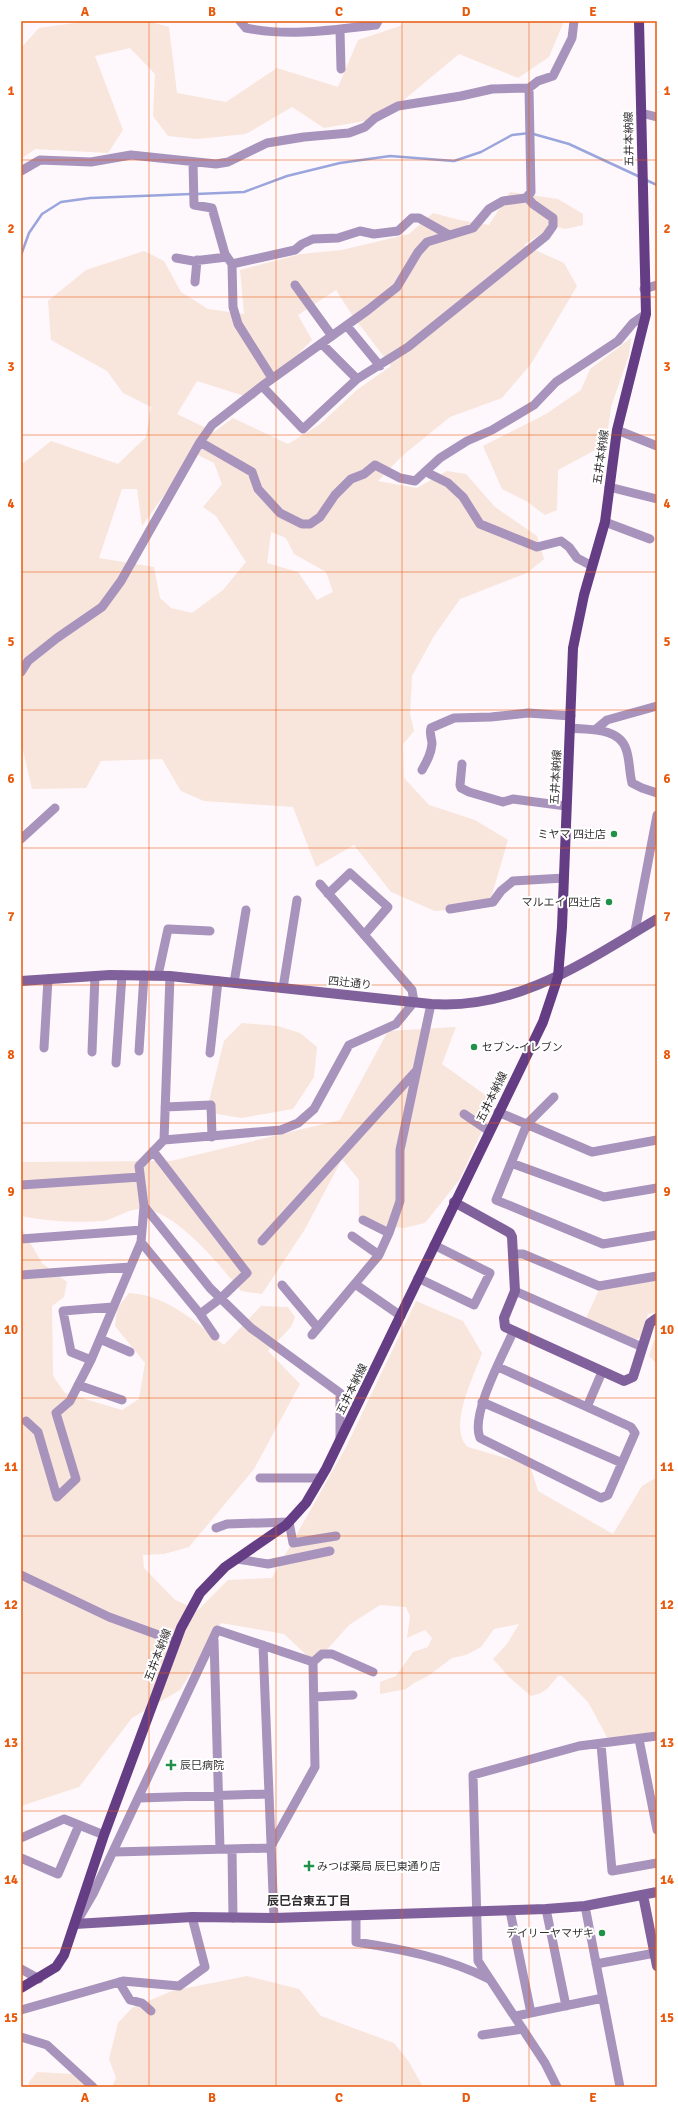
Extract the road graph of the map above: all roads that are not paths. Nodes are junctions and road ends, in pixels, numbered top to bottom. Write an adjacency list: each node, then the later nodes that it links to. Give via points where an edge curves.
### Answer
1 (240, 21): 5 (street, via 246,28 256,30 312,33)
2 (378, 21): 5 (street, via 376,25)
3 (574, 21): 7 (street, via 572,38 553,76 538,81)
4 (639, 21): 8 (main road, 五井本納線)
5 (340, 30): 6 (street)
6 (341, 70)
7 (529, 88): 10 (street, via 492,89 398,106 364,127 348,133 267,143 228,162); 12 (street, via 531,192)
8 (641, 113): 9 (street); 20 (main road, 五井本納線)
9 (657, 117)
10 (194, 162): 11 (street, via 131,156 91,162 40,160); 16 (street, via 194,205 212,208)
11 (21, 171)
12 (526, 197): 13 (street, via 503,201 489,209 473,228); 25 (street, via 553,218 553,226 546,236 408,347)
13 (449, 235): 16 (street, via 419,218 412,218 398,232 374,234 360,231 338,238 313,239 295,250); 22 (street, via 426,242 396,287)
14 (176, 258): 15 (street)
15 (197, 260): 16 (street); 17 (street)
16 (230, 260): 26 (street, via 233,307 238,324)
17 (195, 282)
18 (295, 285): 23 (street)
19 (657, 285): 20 (street)
20 (644, 289): 21 (main road, 五井本納線)
21 (646, 314): 29 (main road, 五井本納線); 32 (street, via 633,323 618,341 556,382 534,405 492,430 467,441)
22 (347, 326): 23 (street); 25 (street)
23 (332, 336): 24 (street)
24 (322, 344): 26 (street); 27 (street)
25 (380, 366): 27 (street)
26 (272, 378): 28 (street)
27 (357, 380): 28 (street, via 303,429)
28 (262, 386): 30 (street, via 212,425)
29 (617, 430): 31 (street); 33 (main road, 五井本納線)
30 (200, 442): 32 (street, via 252,472 258,489 280,513 302,524 310,524 320,517 335,495 351,479 364,474 375,465 407,481 415,481); 38 (street, via 121,581 102,607 56,638 28,661)
31 (657, 446)
32 (427, 470): 37 (street, via 448,483 463,497 480,524 537,547 561,541 577,558)
33 (609, 487): 34 (street); 35 (main road, 五井本納線)
34 (657, 499)
35 (605, 522): 36 (street); 37 (main road, 五井本納線)
36 (650, 539)
37 (592, 566): 40 (main road, 五井本納線, via 572,648)
38 (21, 672)
39 (657, 706): 42 (street, via 607,720)
40 (571, 716): 41 (main road, 五井本納線); 44 (street, via 528,713 454,718 431,728 429,757)
41 (570, 728): 42 (street); 46 (main road, 五井本納線)
42 (595, 730): 45 (street, via 617,736 626,747 632,783)
43 (462, 764): 46 (street, via 460,785 469,792 503,802 512,799)
44 (422, 770)
45 (657, 793)
46 (566, 806): 50 (main road, 五井本納線)
47 (55, 808): 49 (street)
48 (657, 815): 58 (street)
49 (21, 839)
50 (564, 878): 54 (street, via 513,881 492,902); 65 (main road, 五井本納線)
51 (320, 884): 52 (street)
52 (328, 894): 59 (street); 59 (street, via 350,873 388,907)
53 (297, 900): 70 (street)
54 (450, 909)
55 (246, 910): 69 (street)
56 (657, 919): 58 (street, 四辻通り)
57 (210, 931): 62 (street, via 168,929)
58 (635, 931): 65 (street, 四辻通り)
59 (364, 935): 71 (street, via 412,990)
60 (122, 975): 61 (street, 四辻通り); 63 (street, 四辻通り); 77 (street)
61 (144, 975): 62 (street, 四辻通り); 74 (street)
62 (158, 975): 64 (street, 四辻通り)
63 (95, 976): 66 (street, 四辻通り); 75 (street)
64 (170, 976): 68 (street, 四辻通り); 80 (street)
65 (558, 976): 72 (street, 四辻通り, via 524,992 496,999 463,1004); 81 (main road, 五井本納線, via 543,1022)
66 (48, 979): 67 (street, 四辻通り); 73 (street)
67 (21, 981)
68 (218, 981): 69 (street, 四辻通り); 76 (street)
69 (234, 983): 70 (street, 四辻通り)
70 (282, 988): 71 (street, 四辻通り)
71 (414, 1002): 72 (street, 四辻通り); 85 (street, via 396,1024 349,1045 314,1109 298,1123 281,1130)
72 (432, 1004): 78 (street)
73 (44, 1048)
74 (139, 1051)
75 (92, 1052)
76 (210, 1053)
77 (116, 1063)
78 (418, 1069): 97 (street, via 400,1150 400,1201); 101 (street)
79 (554, 1097): 83 (street)
80 (165, 1107): 85 (street, via 211,1105); 86 (street)
81 (498, 1112): 83 (street); 84 (main road, 五井本納線)
82 (464, 1114): 84 (street)
83 (527, 1124): 87 (street, via 592,1152); 89 (street)
84 (489, 1131): 93 (main road, 五井本納線)
85 (212, 1137): 86 (street)
86 (164, 1140): 88 (street)
87 (657, 1140)
88 (153, 1151): 90 (street, via 139,1166); 113 (street, via 247,1274)
89 (512, 1163): 92 (street, via 604,1197); 98 (street, via 496,1200 603,1244)
90 (140, 1177): 91 (street); 94 (street)
91 (21, 1185)
92 (657, 1188)
93 (454, 1202): 103 (main road, 五井本納線); 104 (street, via 510,1233)
94 (144, 1206): 96 (street); 113 (street, via 210,1288)
95 (363, 1220): 97 (street)
96 (142, 1230): 100 (street); 102 (street)
97 (389, 1233): 105 (street)
98 (657, 1235)
99 (352, 1236): 105 (street)
100 (21, 1239)
101 (262, 1241)
102 (141, 1242): 106 (street); 115 (street)
103 (434, 1245): 109 (main road, 五井本納線); 109 (street, via 490,1273 474,1305)
104 (513, 1254): 108 (street, via 523,1254 599,1286); 112 (street)
105 (379, 1255): 111 (street)
106 (130, 1267): 107 (street); 114 (street)
107 (21, 1275)
108 (657, 1276)
109 (418, 1278): 116 (main road, 五井本納線)
110 (282, 1284): 118 (street)
111 (355, 1284): 116 (street); 118 (street)
112 (514, 1291): 119 (street, via 504,1318 505,1327); 123 (street)
113 (221, 1298): 115 (street); 133 (street, via 250,1328 340,1393)
114 (113, 1307): 122 (street); 125 (street, via 63,1311 71,1352)
115 (200, 1314): 121 (street)
116 (401, 1316): 133 (main road, 五井本納線)
117 (657, 1318): 123 (street, via 650,1323)
118 (318, 1328): 120 (street)
119 (513, 1332): 126 (street); 127 (street)
120 (312, 1335)
121 (215, 1336)
122 (100, 1339): 124 (street); 125 (street)
123 (642, 1347): 127 (street, via 633,1377 629,1380 624,1381)
124 (130, 1352)
125 (91, 1360): 128 (street)
126 (498, 1367): 130 (street); 131 (street)
127 (602, 1372): 131 (street)
128 (78, 1385): 129 (street); 132 (street, via 70,1401 56,1413 76,1479 57,1497 38,1432)
129 (122, 1400)
130 (482, 1402): 134 (street); 134 (street, via 477,1432 480,1438 601,1498 608,1495)
131 (587, 1407): 134 (street, via 635,1430)
132 (26, 1421)
133 (340, 1441): 136 (main road, 五井本納線)
134 (622, 1463)
135 (260, 1478): 136 (street)
136 (321, 1478): 137 (main road, 五井本納線, via 306,1503)
137 (289, 1522): 138 (street, via 227,1524); 139 (street, via 293,1543); 141 (main road, 五井本納線)
138 (216, 1528)
139 (336, 1536)
140 (330, 1551): 141 (street, via 268,1564)
141 (237, 1559): 144 (main road, 五井本納線, via 225,1567 200,1593)
142 (21, 1576): 144 (street, via 110,1617)
143 (214, 1638): 145 (street, via 218,1630); 154 (street); 155 (street)
144 (175, 1640): 158 (main road, 五井本納線)
145 (263, 1645): 146 (street); 153 (street)
146 (313, 1662): 147 (street, via 322,1654 332,1654); 149 (street)
147 (373, 1672)
148 (353, 1695): 149 (street)
149 (314, 1697): 160 (street, via 315,1768)
150 (657, 1736): 151 (street)
151 (639, 1739): 152 (street); 157 (street)
152 (601, 1744): 165 (street, via 612,1871); 171 (street, via 579,1746 473,1775)
153 (268, 1794): 154 (street); 160 (street)
154 (218, 1796): 155 (street); 161 (street)
155 (139, 1798): 163 (street)
156 (79, 1825): 158 (street); 159 (street, via 64,1819); 164 (street, via 58,1874)
157 (657, 1830)
158 (104, 1836): 176 (main road, 五井本納線)
159 (21, 1838)
160 (270, 1848): 162 (street); 175 (street)
161 (220, 1849): 162 (street); 163 (street)
162 (232, 1849): 174 (street)
163 (114, 1852): 176 (street)
164 (21, 1858)
165 (657, 1863)
166 (657, 1892): 167 (street)
167 (643, 1895): 168 (street); 177 (street)
168 (585, 1906): 169 (street); 178 (street)
169 (546, 1909): 170 (street); 186 (street)
170 (510, 1911): 171 (street); 189 (street)
171 (477, 1912): 172 (street); 182 (street, via 478,1961)
172 (356, 1916): 175 (street); 182 (street, via 356,1942 443,1960)
173 (192, 1917): 174 (street); 176 (street); 183 (street, via 205,1967 179,1986)
174 (233, 1918): 175 (street)
175 (274, 1918)
176 (75, 1924): 181 (main road, 五井本納線, via 64,1955 56,1967)
177 (655, 1953): 178 (street); 179 (street)
178 (596, 1964): 185 (street)
179 (657, 1966)
180 (21, 1969): 181 (street)
181 (39, 1979): 184 (main road, 五井本納線)
182 (490, 1980): 190 (street)
183 (119, 1982): 187 (street); 188 (street, via 130,2000 142,2003)
184 (21, 1988)
185 (603, 1998): 186 (street); 196 (street)
186 (566, 2006): 189 (street)
187 (21, 2010)
188 (151, 2011)
189 (531, 2013): 190 (street)
190 (516, 2016): 191 (street)
191 (523, 2028): 192 (street); 195 (street)
192 (482, 2035)
193 (21, 2037): 194 (street, via 47,2045)
194 (93, 2087)
195 (557, 2087)
196 (620, 2087)

